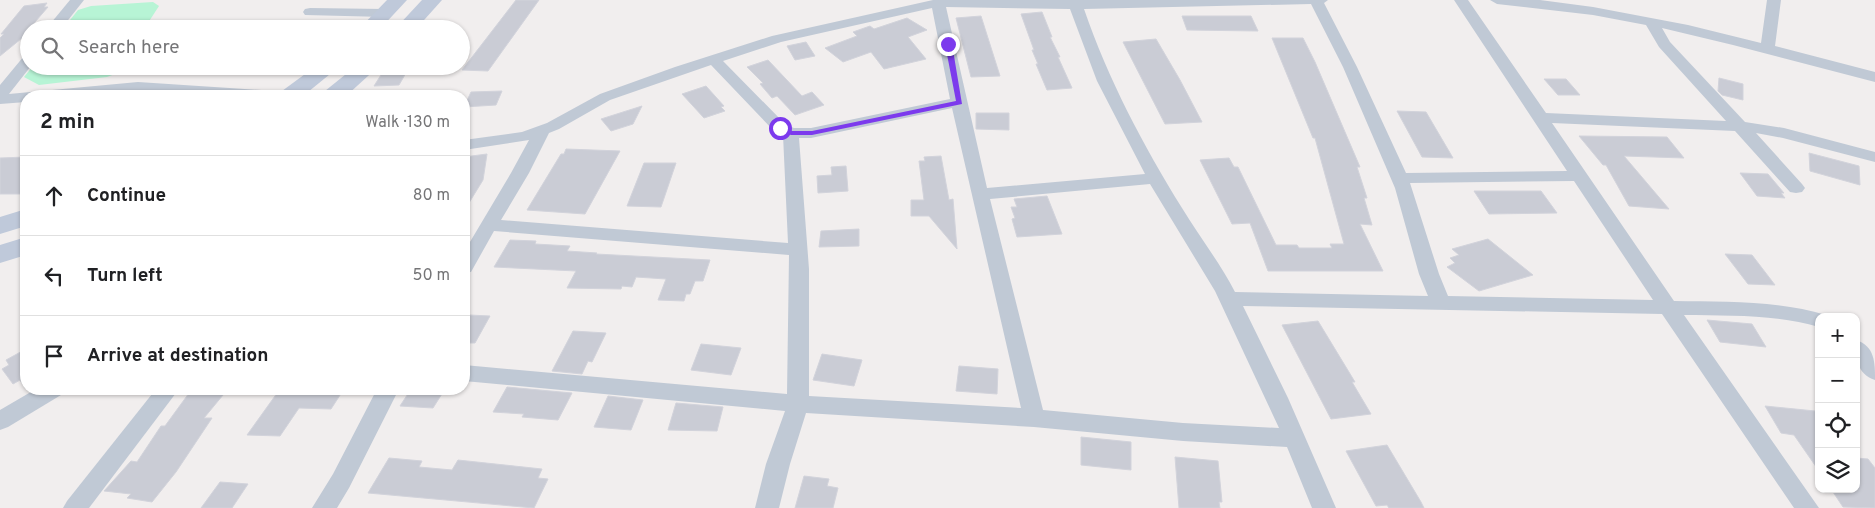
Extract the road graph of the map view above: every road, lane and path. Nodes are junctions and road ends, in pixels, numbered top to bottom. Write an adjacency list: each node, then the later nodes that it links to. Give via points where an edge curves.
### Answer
1 (77, 0): 12 (street)
2 (433, 0): 14 (main road)
3 (1316, 0): 4 (street); 8 (street); 38 (street)
4 (1322, 0)
5 (1461, 0): 30 (street)
6 (1497, 0): 15 (street, via 1593,10)
7 (1774, 0): 16 (street)
8 (1075, 2): 9 (street); 37 (street, via 1105,85)
9 (938, 3): 17 (street, via 786,37); 29 (street)
10 (391, 6): 11 (street); 13 (main road)
11 (310, 12)
12 (61, 20)
13 (378, 20)
14 (414, 20)
15 (1651, 22): 16 (street); 31 (street, via 1664,44)
16 (1767, 49): 21 (street)
17 (713, 59): 32 (street, via 605,97); 33 (street, via 780,128)
18 (20, 70): 26 (street)
19 (318, 75): 24 (main road)
20 (358, 75): 25 (main road)
21 (1875, 77)
22 (104, 90): 23 (street, via 138,87)
23 (184, 90)
24 (298, 90)
25 (340, 90)
26 (0, 95)
27 (20, 97): 28 (street)
28 (0, 99)
29 (959, 102): 33 (street, via 812,133); 40 (street)
30 (1540, 118): 31 (street); 36 (street)
31 (1740, 126): 35 (street, via 1784,132); 39 (street)
32 (542, 130): 34 (street); 42 (street)
33 (791, 133): 45 (street)
34 (470, 144)
35 (1875, 157)
36 (1579, 176): 38 (street); 50 (street)
37 (1156, 178): 40 (street); 48 (street)
38 (1400, 178): 49 (street)
39 (1796, 188)
40 (980, 194): 59 (street)
41 (20, 219): 43 (main road)
42 (488, 224): 45 (street); 47 (street)
43 (0, 226)
44 (20, 248): 46 (main road)
45 (798, 250): 58 (street)
46 (0, 254)
47 (470, 256)
48 (1228, 299): 49 (street); 61 (street)
49 (1441, 303): 50 (street)
50 (1668, 308): 51 (street, via 1778,312); 66 (street)
51 (1815, 319)
52 (1860, 353): 53 (street)
53 (1875, 372)
54 (470, 374): 58 (street)
55 (42, 395): 60 (street)
56 (163, 395): 62 (street)
57 (385, 395): 63 (street)
58 (798, 403): 59 (street); 64 (street)
59 (1034, 418): 61 (street, via 1183,432)
60 (0, 421)
61 (1294, 438): 65 (street)
62 (75, 508)
63 (324, 508)
64 (767, 508)
65 (1324, 508)
66 (1807, 508)

